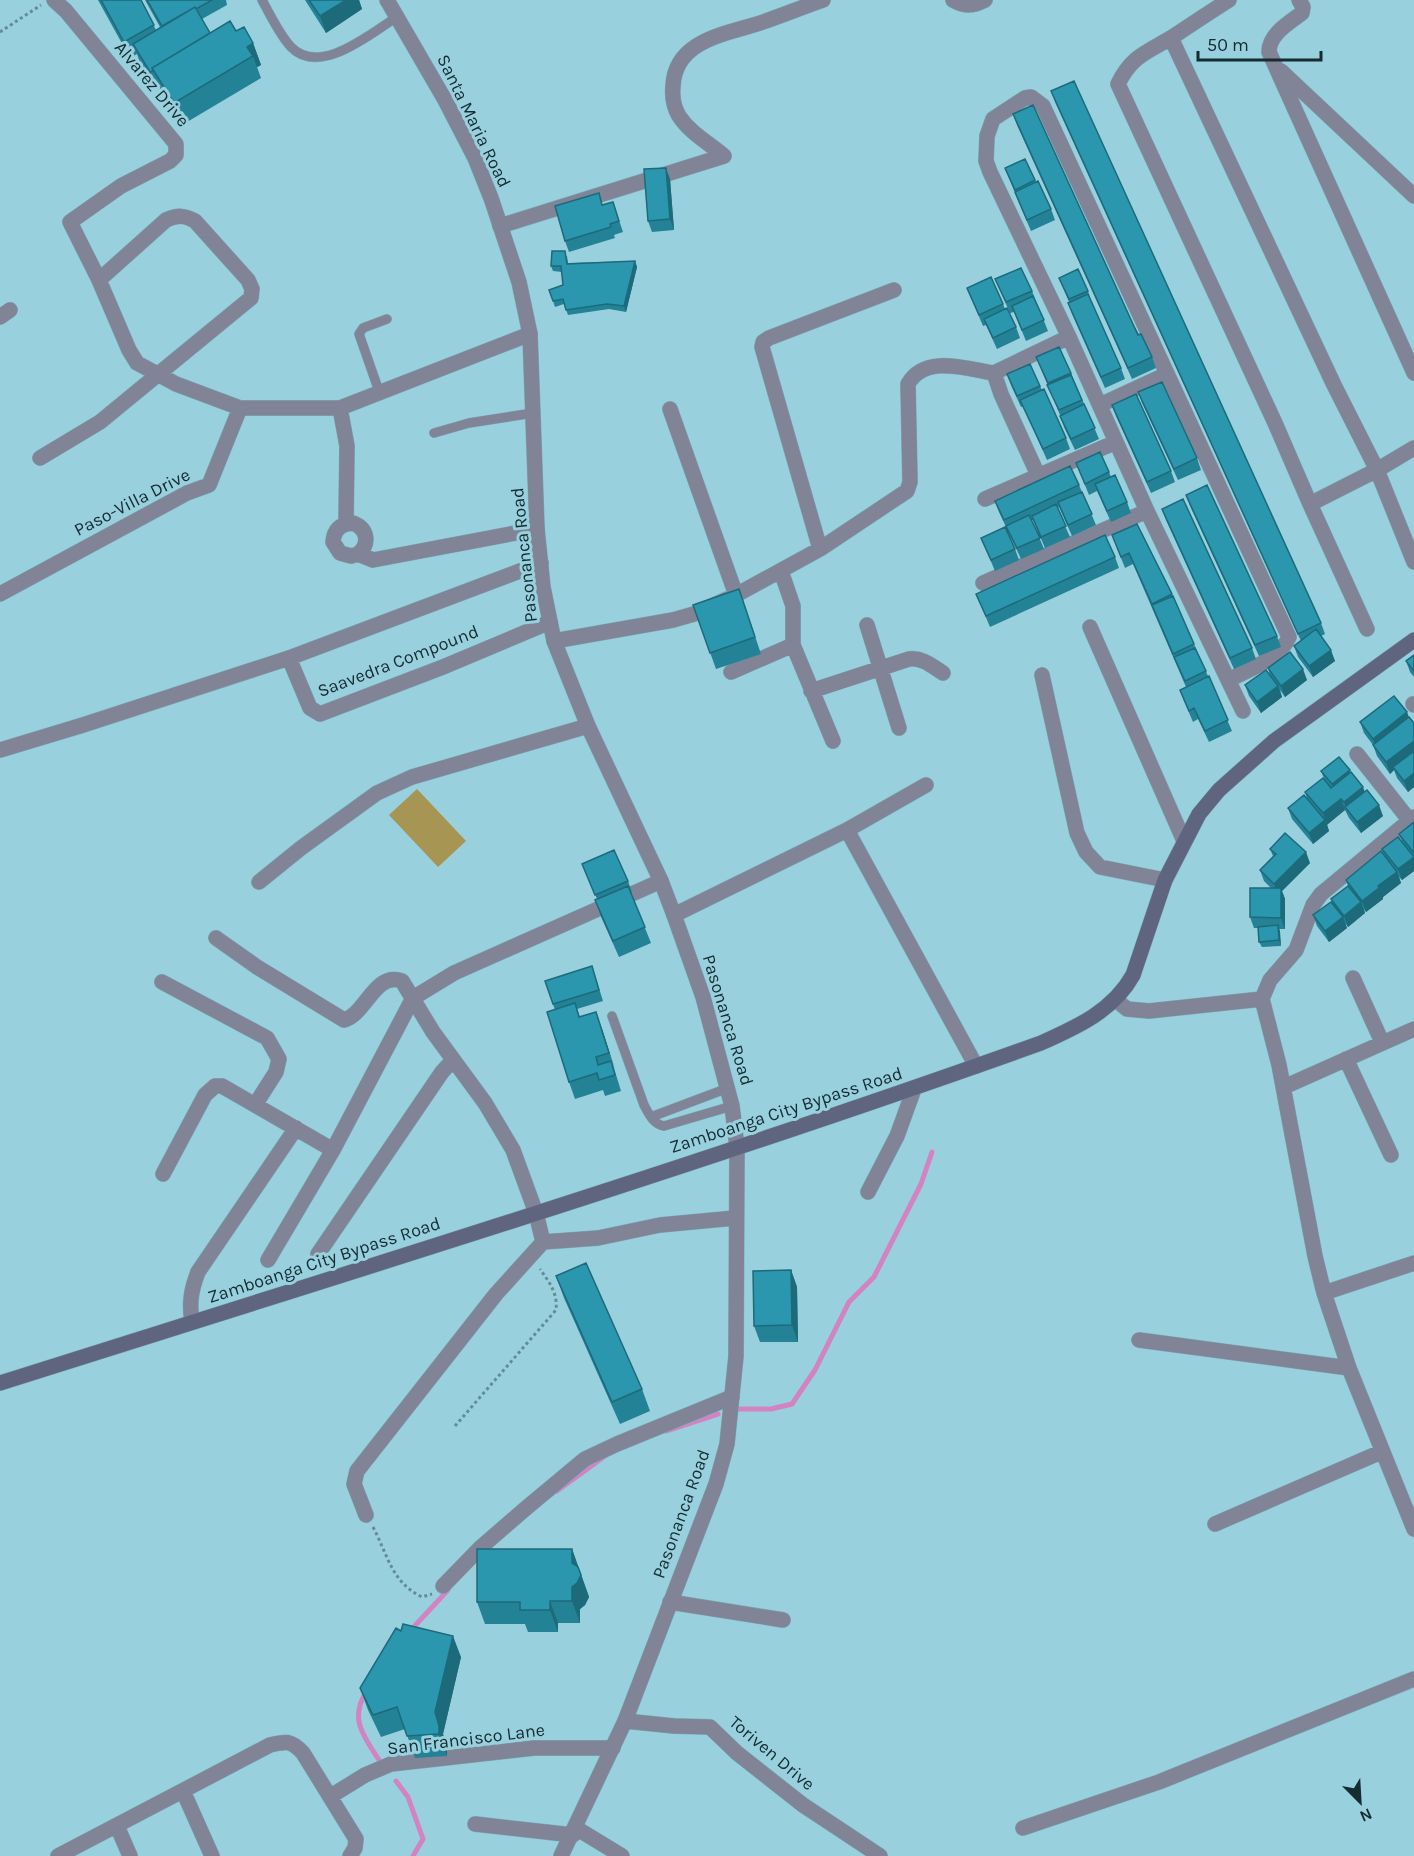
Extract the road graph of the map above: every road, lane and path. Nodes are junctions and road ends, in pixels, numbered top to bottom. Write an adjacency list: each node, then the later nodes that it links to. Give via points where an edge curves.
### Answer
1 (262, 0): 9 (lane, via 291,48 314,58 327,58)
2 (387, 0): 9 (street, Santa Maria Road)
3 (823, 0): 14 (street, via 710,37 680,61 672,90 678,115 724,156)
4 (953, 0): 5 (street, via 966,6)
5 (985, 0)
6 (1229, 0): 11 (street)
7 (1299, 0): 12 (street, via 1302,13 1269,44)
8 (49, 2): 10 (path); 15 (street, Alvarez Drive, via 66,11 176,144 177,152 170,161 121,186 70,222)
9 (397, 17): 14 (street, Santa Maria Road, via 475,158)
10 (0, 32)
11 (1171, 38): 34 (street); 37 (street, via 1139,55 1125,69 1118,84)
12 (1278, 68): 13 (street); 21 (street)
13 (1414, 196)
14 (500, 226): 18 (street, Santa Maria Road, via 519,282)
15 (99, 280): 22 (street, via 137,363); 22 (street, via 166,220 186,216 248,280 252,289 246,305)
16 (894, 290): 41 (street, via 763,342)
17 (387, 319): 24 (lane, via 363,328 359,334)
18 (530, 334): 24 (street); 29 (street, Pasonanca Road)
19 (1070, 336): 20 (street); 23 (street, via 987,161 987,136 993,120 1024,98 1031,97 1043,106); 25 (street)
20 (994, 373): 35 (street); 41 (street, via 936,365 913,376 908,384 907,491)
21 (1414, 373)
22 (157, 374): 26 (street); 33 (street, via 100,422)
23 (1167, 374): 25 (street); 61 (street, via 1289,637 1284,647 1268,659)
24 (380, 394): 27 (street)
25 (1100, 405): 31 (street)
26 (240, 408): 27 (street); 47 (street, Paso-Villa Drive, via 209,485 187,493)
27 (340, 408): 39 (street, via 347,446)
28 (670, 409): 48 (street)
29 (533, 413): 30 (lane, via 468,423); 40 (street, Pasonanca Road)
30 (434, 433)
31 (1116, 442): 35 (street); 38 (street)
32 (1414, 448): 34 (street)
33 (40, 458)
34 (1377, 470): 37 (street); 43 (street)
35 (1038, 475): 36 (street)
36 (986, 499)
37 (1310, 504): 52 (street)
38 (1147, 511): 46 (street); 61 (street)
39 (346, 523): 42 (street, via 359,525 366,537); 42 (street, via 336,531 333,542 340,553)
40 (537, 529): 42 (street, via 382,560); 44 (street, Pasonanca Road)
41 (820, 549): 45 (street)
42 (358, 554)
43 (1414, 562)
44 (540, 563): 49 (street, Pasonanca Road); 56 (street)
45 (781, 571): 48 (street); 55 (street, via 793,606)
46 (983, 583)
47 (0, 594)
48 (736, 595): 54 (street, via 673,620)
49 (550, 622): 54 (street, Pasonanca Road); 56 (street, Saavedra Compound, via 320,714 310,708)
50 (867, 626): 57 (street)
51 (1090, 627): 72 (street)
52 (1367, 628)
53 (1414, 640): 72 (main road, Zamboanga City Bypass Road, via 1239,770 1199,814)
54 (554, 641): 64 (street, Pasonanca Road)
55 (793, 645): 58 (street); 62 (street)
56 (289, 658): 67 (street)
57 (880, 668): 59 (street, via 916,658); 62 (street); 65 (street)
58 (730, 672)
59 (943, 673)
60 (1042, 675): 73 (street, via 1077,833 1086,852 1100,867)
61 (1229, 680): 63 (street)
62 (811, 692): 66 (street)
63 (1243, 711)
64 (588, 726): 74 (street, Pasonanca Road); 75 (street, via 412,777 377,793)
65 (899, 728)
66 (833, 741)
67 (0, 750)
68 (1357, 754): 70 (street)
69 (926, 785): 71 (street)
70 (1412, 819): 81 (street, via 1321,894 1296,950 1270,980)
71 (847, 830): 76 (street); 88 (street)
72 (1184, 841): 73 (main road, Zamboanga City Bypass Road)
73 (1165, 880): 82 (main road, Zamboanga City Bypass Road, via 1133,975)
74 (661, 881): 76 (street, Pasonanca Road); 80 (street, via 454,973)
75 (259, 882)
76 (674, 915): 90 (street, Pasonanca Road)
77 (216, 938): 80 (street, via 344,1020 385,981 394,978 402,981)
78 (1353, 978): 85 (street)
79 (162, 982): 92 (street, via 267,1038 279,1059 276,1072)
80 (413, 998): 87 (street); 97 (street)
81 (1262, 999): 82 (street, via 1149,1011 1127,1009); 89 (street)
82 (1116, 1000): 88 (main road, Zamboanga City Bypass Road, via 1073,1028)
83 (612, 1016): 94 (lane)
84 (1414, 1029): 85 (street)
85 (1382, 1042): 86 (street)
86 (1346, 1059): 89 (street); 98 (street)
87 (453, 1060): 101 (street, via 513,1150); 104 (street)
88 (976, 1066): 91 (main road, Zamboanga City Bypass Road)
89 (1284, 1087): 108 (street)
90 (728, 1088): 93 (street, Pasonanca Road); 94 (lane)
91 (914, 1089): 96 (main road, Zamboanga City Bypass Road); 100 (street, via 894,1143)
92 (255, 1105): 95 (street); 99 (street, via 222,1086 210,1089)
93 (732, 1106): 94 (lane, via 664,1126); 96 (street, Pasonanca Road)
94 (651, 1117)
95 (296, 1128): 97 (street); 109 (street, via 198,1272 191,1291)
96 (737, 1147): 101 (main road, Zamboanga City Bypass Road); 102 (street, Pasonanca Road)
97 (333, 1150): 106 (street)
98 (1390, 1155)
99 (163, 1174)
100 (868, 1192)
101 (536, 1213): 103 (street); 109 (main road, Zamboanga City Bypass Road)
102 (735, 1218): 103 (street); 113 (street, Pasonanca Road, via 736,1356)
103 (543, 1242): 105 (street)
104 (318, 1254)
105 (531, 1255): 114 (path, via 554,1291 556,1310); 116 (street, via 357,1471 354,1484)
106 (268, 1260)
107 (1414, 1263): 108 (street)
108 (1324, 1293): 111 (street)
109 (192, 1322): 112 (main road, Zamboanga City Bypass Road)
110 (1140, 1340): 111 (street)
111 (1349, 1368): 115 (street)
112 (0, 1383)
113 (732, 1397): 119 (street, via 585,1459 480,1548); 120 (street, Pasonanca Road, via 727,1444 716,1484)
114 (455, 1426)
115 (1382, 1452): 117 (street); 118 (street)
116 (366, 1515): 119 (path, via 397,1578 409,1591 422,1597)
117 (1215, 1524)
118 (1414, 1529)
119 (443, 1586)
120 (670, 1602): 121 (street); 123 (street, Pasonanca Road)
121 (783, 1620)
122 (1414, 1679): 129 (street, via 1159,1782)
123 (625, 1721): 124 (street, Pasonanca Road); 131 (street, Toriven Drive, via 710,1727 803,1805)
124 (613, 1748): 126 (street, San Francisco Lane, via 534,1748 391,1764 365,1774); 130 (street, Pasonanca Road)
125 (183, 1791): 126 (street, via 270,1744 286,1742 296,1744); 128 (street); 134 (street)
126 (331, 1796): 135 (street, via 356,1839)
127 (475, 1824): 130 (street)
128 (117, 1826): 132 (street); 133 (street)
129 (1023, 1828)
130 (574, 1831): 136 (street, Pasonanca Road); 137 (street)
131 (875, 1855)
132 (58, 1856)
133 (130, 1856)
134 (212, 1856)
135 (350, 1856)
136 (561, 1856)
137 (622, 1856)

